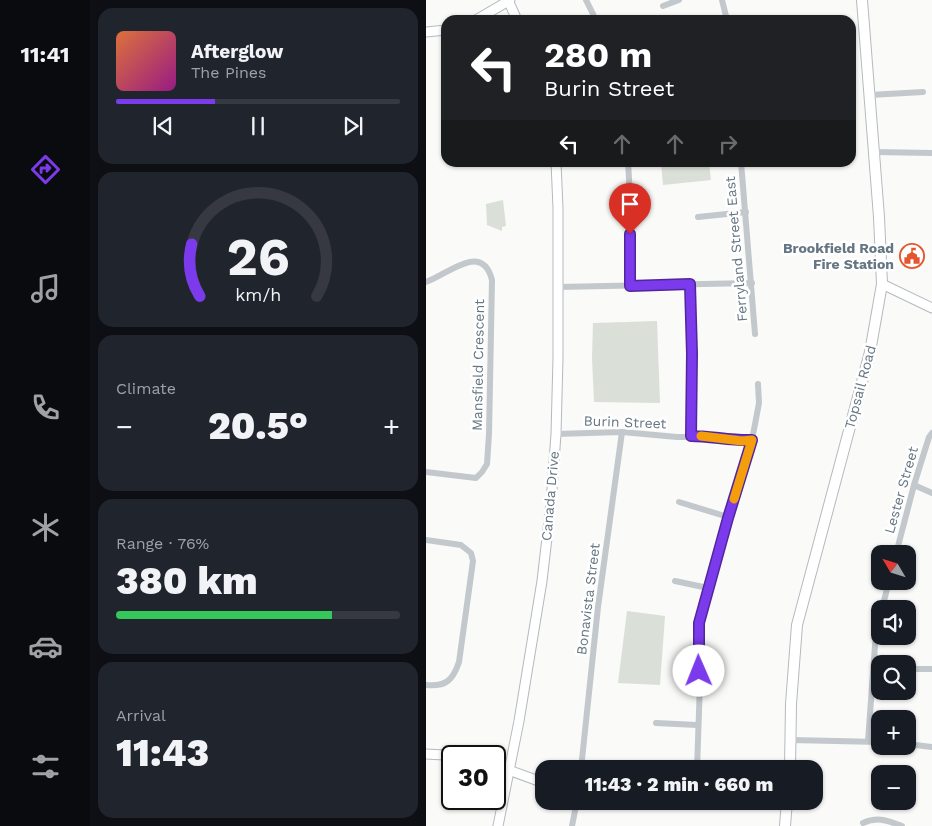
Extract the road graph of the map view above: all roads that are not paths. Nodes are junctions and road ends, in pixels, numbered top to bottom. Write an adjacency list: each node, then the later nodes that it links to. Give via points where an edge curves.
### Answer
1 (509, 0): 7 (street); 8 (street)
2 (586, 0): 9 (street)
3 (679, 0): 6 (street)
4 (722, 0): 10 (street)
5 (862, 0): 14 (main road, Topsail Road)
6 (663, 6)
7 (484, 15)
8 (515, 15)
9 (594, 15)
10 (726, 15)
11 (441, 30): 12 (street)
12 (426, 32)
13 (923, 92): 14 (street)
14 (870, 95): 15 (main road, Topsail Road)
15 (874, 152): 16 (street); 25 (main road, Topsail Road)
16 (932, 153)
17 (556, 167): 27 (street, Canada Drive)
18 (628, 167): 26 (street)
19 (742, 167): 20 (street, Ferryland Street East)
20 (746, 212): 21 (street); 23 (street, Ferryland Street East)
21 (698, 217)
22 (426, 282): 36 (street, Mansfield Crescent, via 461,263 475,262 485,265 492,280 486,464 476,478)
23 (752, 283): 24 (street); 29 (street, Ferryland Street East)
24 (690, 284): 26 (street); 34 (street)
25 (882, 284): 28 (street); 51 (main road, Topsail Road, via 870,352 797,625)
26 (630, 286): 27 (street)
27 (558, 287): 33 (street, Canada Drive)
28 (932, 308)
29 (755, 334)
30 (758, 384): 35 (street, via 759,403)
31 (622, 432): 33 (street, Burin Street); 34 (street, Burin Street); 58 (street, Bonavista Street)
32 (932, 433): 37 (street, Lester Street)
33 (556, 434): 61 (street, Canada Drive, via 542,581)
34 (691, 436): 35 (street, Burin Street)
35 (752, 440): 40 (street)
36 (426, 472)
37 (914, 485): 38 (street); 42 (street, Lester Street)
38 (932, 493)
39 (679, 502): 40 (street)
40 (728, 518): 44 (street)
41 (426, 540): 47 (street, via 461,545 471,553 473,561 455,673 448,682)
42 (898, 545)
43 (675, 581): 44 (street)
44 (708, 588): 50 (street, via 699,623)
45 (916, 669): 46 (street)
46 (932, 669)
47 (426, 685)
48 (871, 686): 52 (street)
49 (656, 723): 50 (street)
50 (698, 725): 59 (street)
51 (791, 740): 52 (street); 60 (main road, Topsail Road)
52 (868, 741): 53 (street)
53 (871, 741)
54 (916, 745): 55 (street)
55 (932, 747)
56 (426, 754): 57 (street)
57 (441, 755)
58 (581, 760)
59 (697, 760)
60 (790, 760)
61 (508, 770): 62 (street); 66 (street, Canada Drive)
62 (535, 780)
63 (575, 810): 67 (street)
64 (786, 810): 68 (main road)
65 (863, 822): 69 (street, via 872,818)
66 (498, 826)
67 (572, 826)
68 (785, 826)
69 (902, 826)

